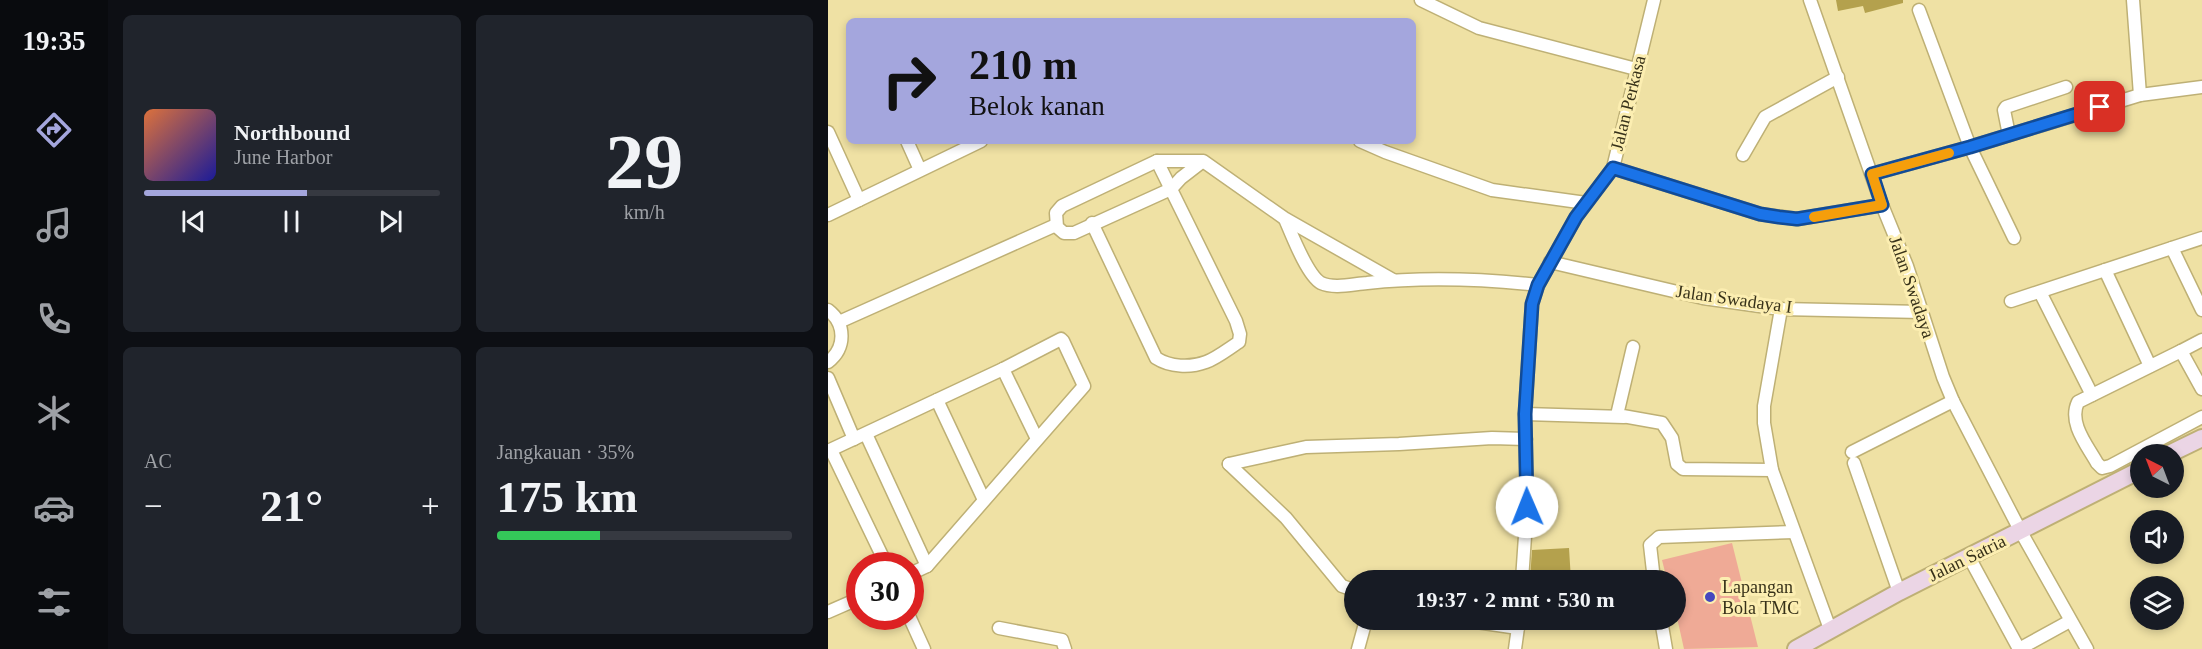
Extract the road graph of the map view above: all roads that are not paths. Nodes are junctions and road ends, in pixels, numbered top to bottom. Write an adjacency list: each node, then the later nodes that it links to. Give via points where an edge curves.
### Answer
1 (1421, 0): 6 (street, via 1479,28)
2 (1654, 0): 6 (street, Jalan Perkasa)
3 (1810, 0): 7 (street, Jalan Swadaya)
4 (2133, 0): 10 (street)
5 (1919, 10): 16 (street)
6 (1636, 69): 20 (street, Jalan Perkasa)
7 (1838, 77): 17 (street, via 1765,117); 22 (street, Jalan Swadaya)
8 (2066, 87): 12 (street, via 2006,107)
9 (2202, 87): 10 (street)
10 (2140, 95): 12 (street)
11 (828, 132): 24 (street)
12 (2009, 135): 16 (street)
13 (908, 144): 21 (street)
14 (975, 144): 21 (street)
15 (1367, 144): 25 (street, via 1492,190)
16 (1970, 147): 22 (street); 31 (street)
17 (1743, 155)
18 (1157, 161): 19 (street); 23 (street); 30 (street, via 1062,206 1056,213)
19 (1203, 161): 23 (street); 28 (street)
20 (1613, 168): 25 (street, Jalan Perkasa); 26 (street, via 1779,217 1797,219)
21 (920, 170): 24 (street)
22 (1872, 174): 26 (street, Jalan Swadaya)
23 (1171, 189): 29 (street); 29 (street, via 1239,334 1239,342 1206,363 1178,366 1156,358)
24 (858, 200): 27 (street)
25 (1586, 203): 34 (street, Jalan Perkasa)
26 (1882, 205): 43 (street, Jalan Swadaya)
27 (828, 214)
28 (1284, 218): 36 (street); 36 (street, via 1312,274 1320,282 1330,286)
29 (1092, 223): 30 (street, via 1069,234)
30 (1056, 225): 44 (street)
31 (2014, 238)
32 (2202, 238): 33 (street)
33 (2172, 248): 35 (street); 42 (street)
34 (1550, 262): 37 (street, Jalan Perkasa); 40 (street, Jalan Swadaya I, via 1703,298)
35 (2105, 270): 38 (street); 49 (street)
36 (1393, 280): 37 (street)
37 (1538, 285): 56 (street, Jalan Perkasa, via 1529,331)
38 (2040, 292): 39 (street); 53 (street)
39 (2011, 301)
40 (1781, 309): 43 (street, Jalan Swadaya I); 65 (street, via 1764,406)
41 (828, 310): 44 (street)
42 (2202, 310)
43 (1922, 312): 55 (street, Jalan Swadaya)
44 (839, 322): 48 (street, via 842,343)
45 (2202, 339): 47 (street)
46 (1633, 347): 57 (street, via 1617,415)
47 (2181, 351): 49 (street); 52 (street)
48 (828, 362)
49 (2150, 366): 53 (street)
50 (1003, 369): 54 (street); 61 (street); 61 (street, via 1063,341 1084,385)
51 (828, 378): 59 (street)
52 (2202, 389)
53 (2092, 394): 58 (street, via 2078,402 2074,421 2102,468)
54 (937, 400): 59 (street); 67 (street)
55 (1953, 401): 69 (street, Jalan Swadaya); 77 (street, via 1853,458)
56 (1525, 414): 57 (street); 62 (street, Jalan Perkasa)
57 (1624, 417): 65 (street, via 1662,423 1672,438 1677,464 1683,470)
58 (2202, 417)
59 (860, 436): 64 (street); 72 (street)
60 (2202, 438): 63 (street)
61 (1037, 439): 67 (street)
62 (1526, 439): 74 (street, Jalan Perkasa); 76 (street, via 1306,447 1229,464 1286,518)
63 (2184, 447)
64 (830, 451): 70 (street)
65 (1772, 470): 68 (street)
66 (2130, 475): 69 (street, Jalan Satria)
67 (984, 500): 72 (street)
68 (1794, 532): 75 (street, via 1659,537 1650,545); 82 (street)
69 (2021, 532): 71 (street, Jalan Satria); 80 (street, Jalan Swadaya)
70 (879, 552)
71 (1969, 557): 77 (street, Jalan Satria); 93 (street)
72 (927, 566): 73 (street)
73 (924, 567)
74 (1523, 570)
75 (1653, 570)
76 (1344, 587)
77 (1899, 592): 82 (street, Jalan Satria)
78 (846, 604): 79 (street)
79 (828, 612)
80 (2070, 621): 93 (street); 94 (street, Jalan Swadaya)
81 (999, 628): 88 (street, via 1062,640)
82 (1830, 629): 92 (street, Jalan Satria)
83 (915, 630): 87 (street)
84 (1363, 630): 89 (street)
85 (1518, 630): 90 (street)
86 (1663, 630): 91 (street)
87 (924, 649)
88 (1065, 649)
89 (1358, 649)
90 (1515, 649)
91 (1666, 649)
92 (1796, 649)
93 (2019, 649)
94 (2087, 649)

